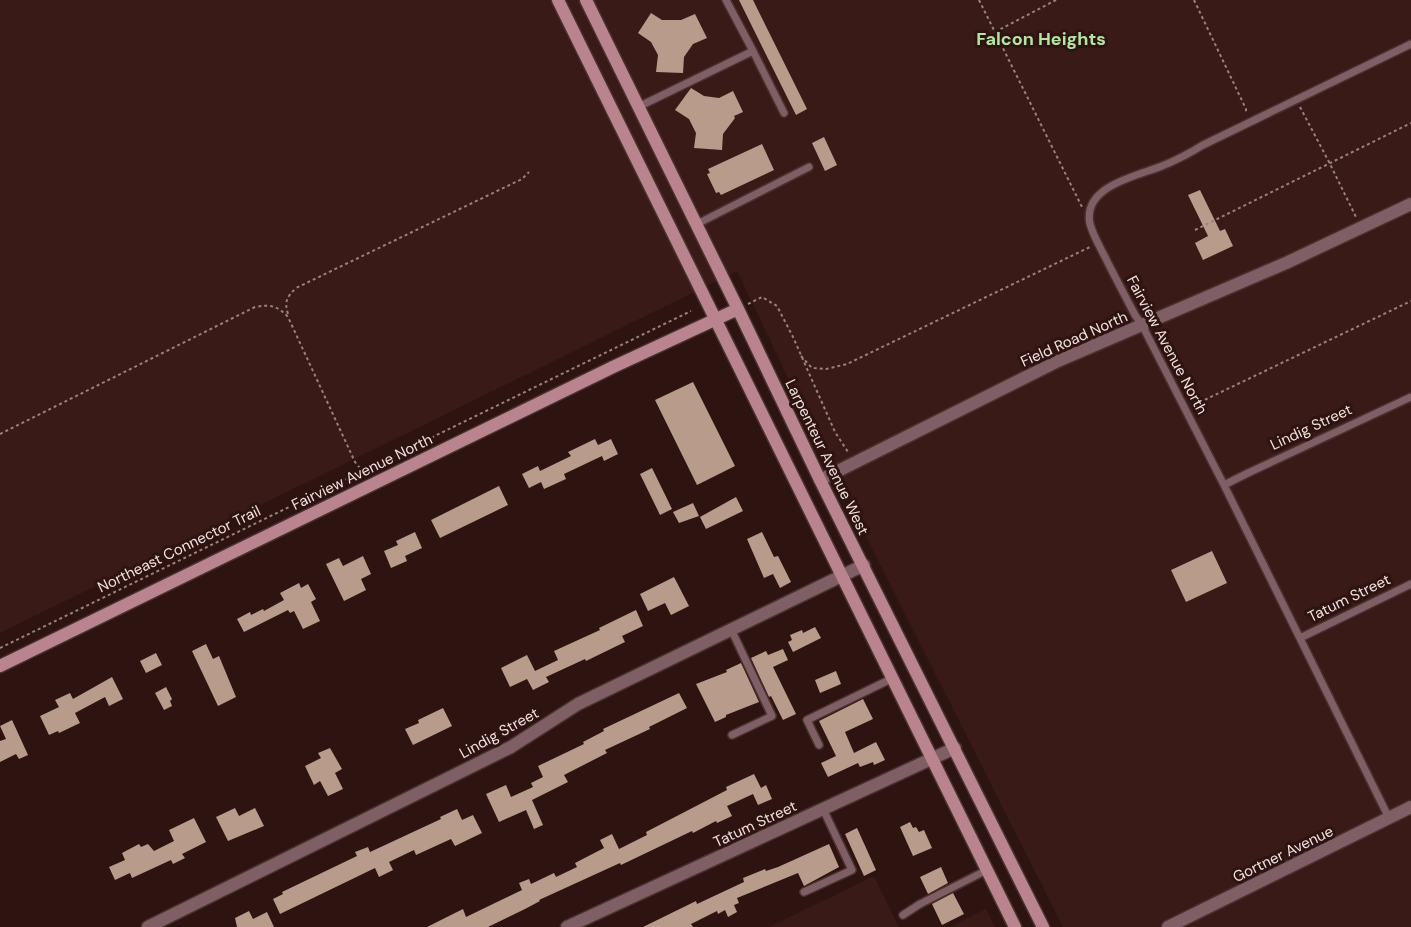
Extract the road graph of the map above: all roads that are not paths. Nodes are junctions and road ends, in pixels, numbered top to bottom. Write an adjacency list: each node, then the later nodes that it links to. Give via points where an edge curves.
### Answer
1 (558, 0): 12 (main road)
2 (586, 0): 6 (main road, Larpenteur Avenue West)
3 (726, 0): 5 (lane)
4 (1411, 44): 13 (lane, Fairview Avenue North, via 1181,158 1118,182 1094,200 1090,223)
5 (753, 51): 6 (lane); 7 (lane)
6 (639, 107): 10 (main road, Larpenteur Avenue West)
7 (784, 112)
8 (808, 167): 10 (lane)
9 (1411, 204): 13 (street, Field Road North)
10 (697, 224): 11 (main road, Larpenteur Avenue West)
11 (738, 309): 12 (main road, Fairview Avenue North); 15 (main road, Larpenteur Avenue West)
12 (716, 320): 18 (main road); 22 (main road, Fairview Avenue North)
13 (1142, 325): 15 (street, Field Road North, via 1058,361); 16 (lane, Fairview Avenue North)
14 (1411, 397): 16 (lane, Lindig Street)
15 (820, 480): 17 (main road, Larpenteur Avenue West)
16 (1224, 485): 21 (lane, Fairview Avenue North)
17 (864, 565): 18 (street, Lindig Street); 26 (main road, Larpenteur Avenue West)
18 (841, 576): 20 (street, Lindig Street); 23 (main road)
19 (1411, 584): 21 (lane, Tatum Street)
20 (730, 629): 24 (lane, via 772,716); 34 (street, Lindig Street, via 578,704 511,747)
21 (1300, 638): 30 (lane, Fairview Avenue North)
22 (0, 666)
23 (892, 678): 25 (lane, via 807,720); 27 (main road)
24 (732, 735)
25 (819, 746)
26 (954, 748): 27 (street, Tatum Street); 37 (main road, Larpenteur Avenue West)
27 (933, 758): 29 (street, Tatum Street); 31 (main road)
28 (1411, 807): 30 (street, Gortner Avenue)
29 (823, 809): 32 (lane, via 852,870); 35 (street, Tatum Street)
30 (1389, 818): 38 (street, Gortner Avenue)
31 (987, 870): 33 (lane); 36 (main road)
32 (804, 892)
33 (903, 915)
34 (148, 927)
35 (567, 927)
36 (1015, 927)
37 (1043, 927)
38 (1168, 927)

